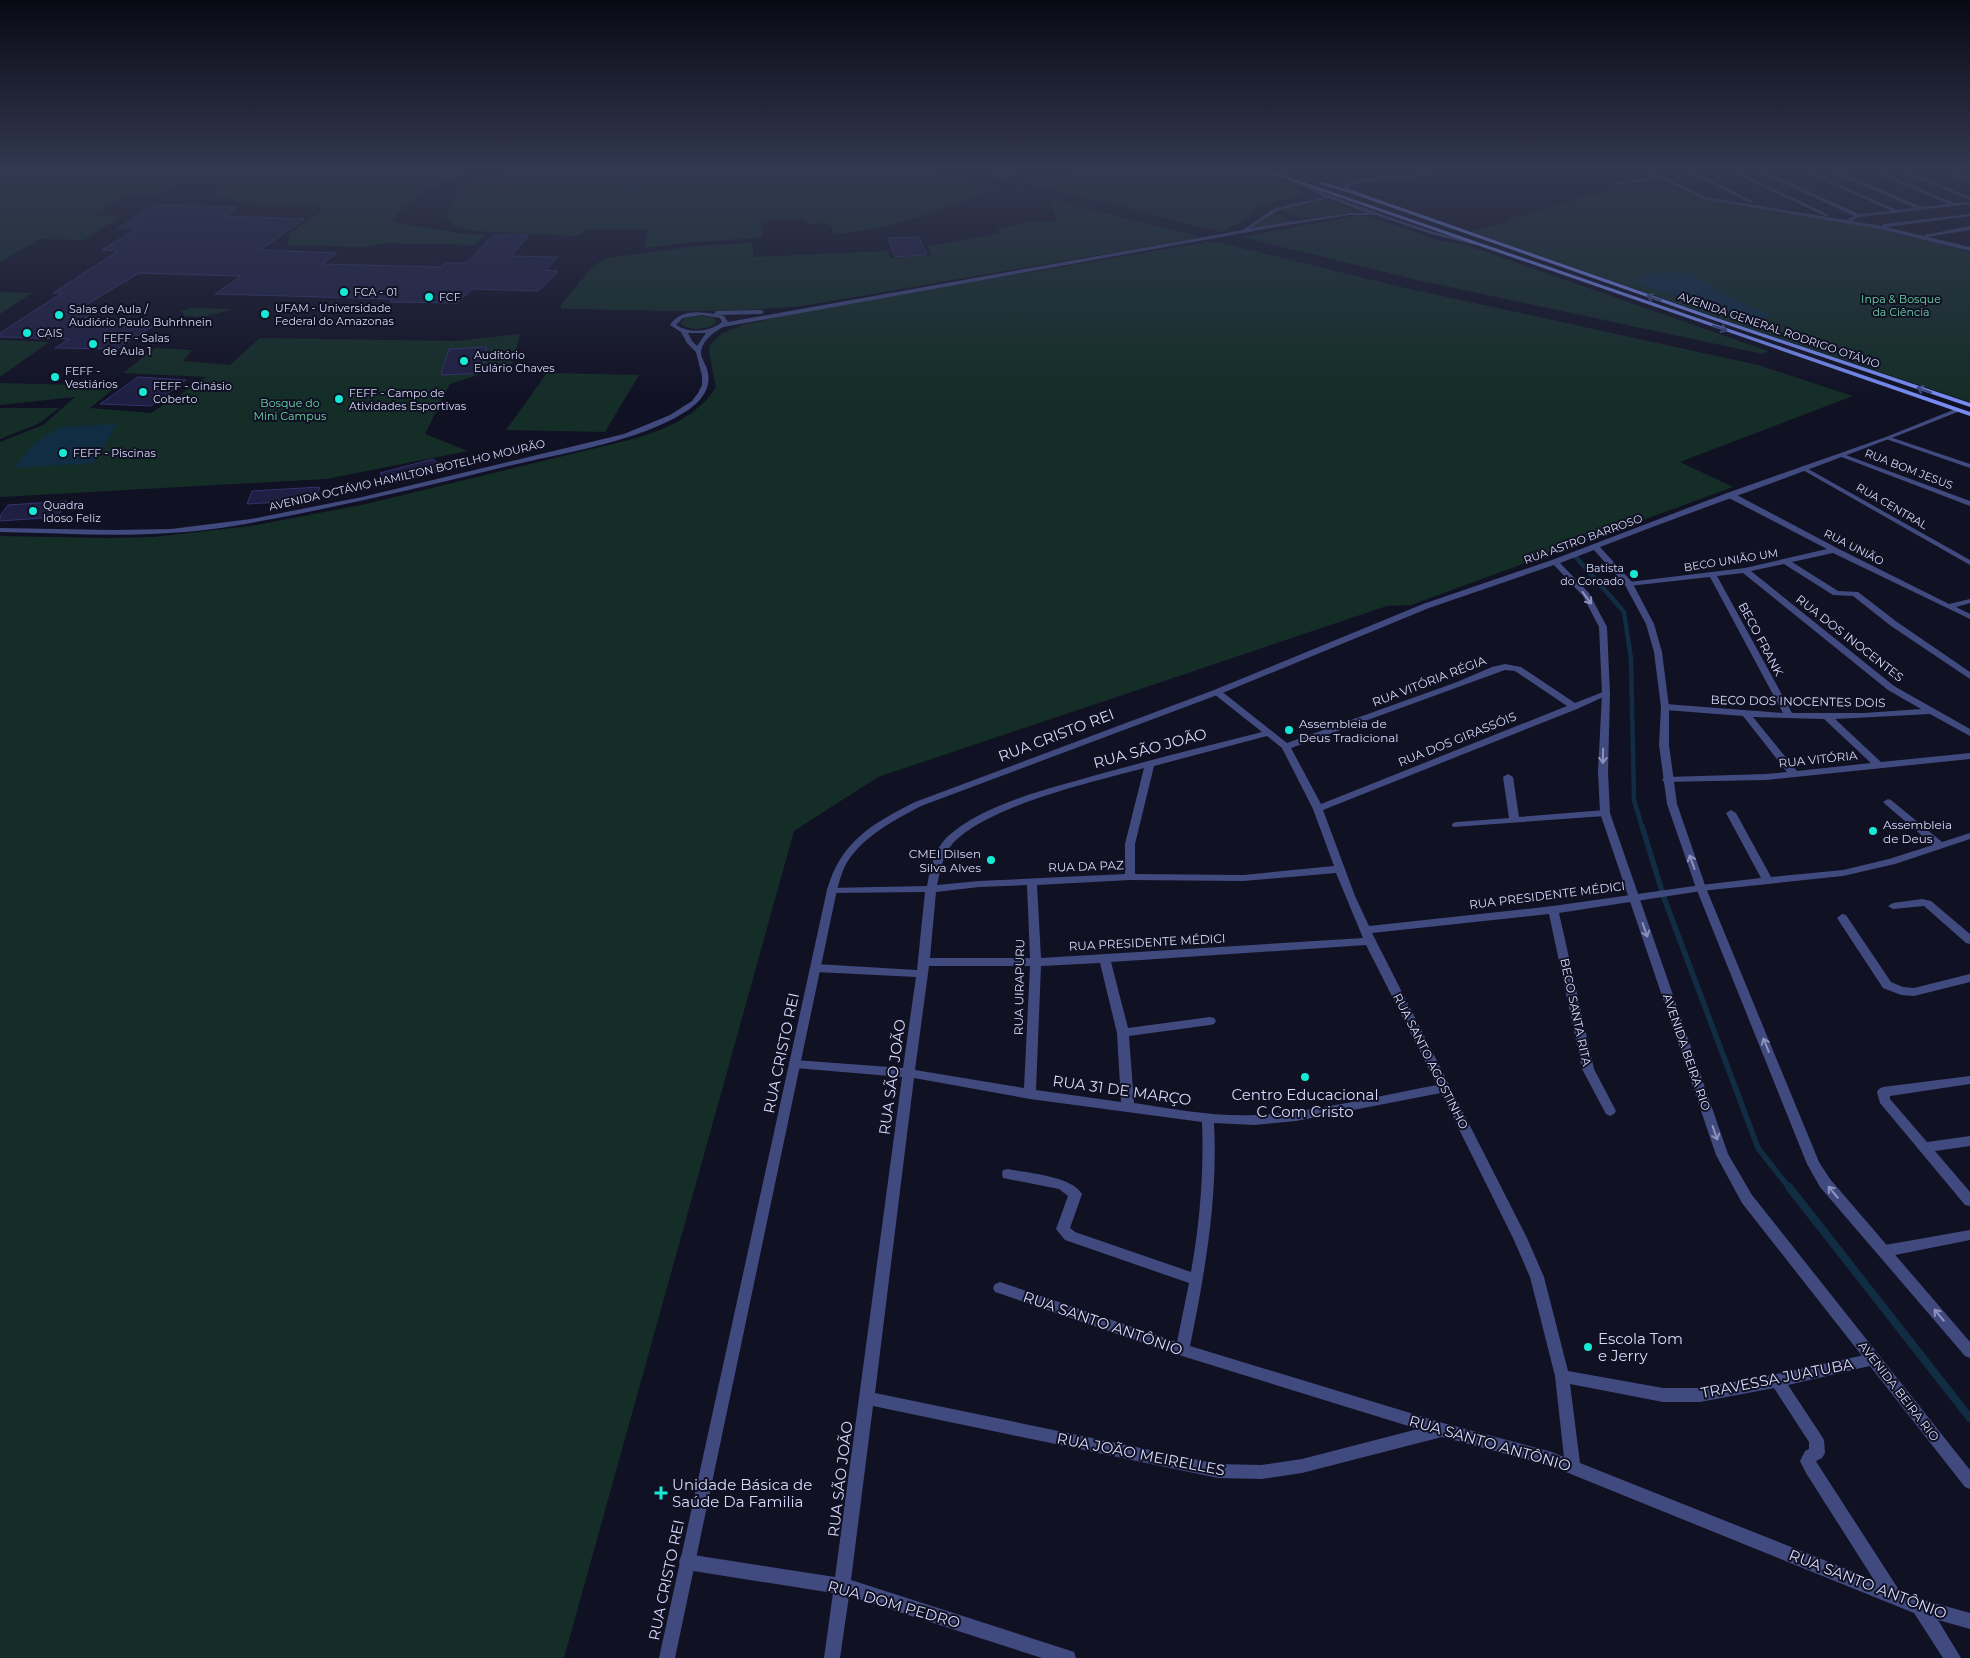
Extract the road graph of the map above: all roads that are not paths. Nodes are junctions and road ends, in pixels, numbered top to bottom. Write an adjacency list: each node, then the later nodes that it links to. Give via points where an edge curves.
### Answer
1 (1177, 244): 6 (street)
2 (1480, 244): 13 (main road, AVENIDA GENERAL RODRIGO OTÁVIO, one-way to 13)
3 (1503, 244): 12 (main road, AVENIDA GENERAL RODRIGO OTÁVIO, one-way to 3)
4 (1955, 244): 5 (street)
5 (1969, 248)
6 (805, 309): 7 (street); 8 (street)
7 (710, 313): 8 (street, via 722,316); 9 (street, via 686,315 675,320 673,325)
8 (723, 325): 10 (street)
9 (683, 330): 10 (street); 11 (street, AVENIDA OCTÁVIO HAMILTON BOTELHO MOURÃO)
10 (712, 330): 11 (street)
11 (698, 352): 21 (street, AVENIDA OCTÁVIO HAMILTON BOTELHO MOURÃO, via 704,368 705,386 700,395 677,415 626,436 362,499 251,521 172,531)
12 (1970, 405)
13 (1958, 410): 14 (main road, AVENIDA GENERAL RODRIGO OTÁVIO); 15 (street, RUA ASTRO BARROSO)
14 (1970, 414)
15 (1888, 438): 16 (street, RUA ASTRO BARROSO); 17 (street)
16 (1841, 456): 18 (street, RUA ASTRO BARROSO); 20 (street, RUA BOM JESUS)
17 (1970, 466)
18 (1803, 468): 19 (street, RUA ASTRO BARROSO); 26 (street, RUA CENTRAL)
19 (1730, 494): 22 (street, RUA ASTRO BARROSO); 23 (street, RUA UNIÃO)
20 (1970, 504)
21 (0, 530)
22 (1596, 547): 24 (street, RUA ASTRO BARROSO); 29 (street)
23 (1834, 550): 25 (street, BECO UNIÃO UM); 31 (street, RUA UNIÃO)
24 (1555, 562): 34 (street, RUA ASTRO BARROSO, via 1426,606); 35 (street, AVENIDA BEIRA RIO, one-way to 35, via 1586,595 1603,627)
25 (1787, 562): 27 (street, BECO UNIÃO UM); 33 (street, via 1836,593 1855,594)
26 (1970, 563)
27 (1745, 570): 28 (street, BECO UNIÃO UM); 38 (street, RUA DOS INOCENTES, via 1891,688)
28 (1712, 573): 29 (street, BECO UNIÃO UM); 40 (street, BECO FRANK)
29 (1629, 584): 37 (street, via 1650,624 1658,652)
30 (1970, 601): 31 (street)
31 (1949, 606): 32 (street, RUA UNIÃO)
32 (1970, 617)
33 (1970, 676)
34 (1218, 692): 42 (street, RUA SANTO AGOSTINHO); 65 (street, RUA CRISTO REI, via 896,815 854,847 839,868)
35 (1606, 694): 36 (street, RUA DOS GIRASSÓIS); 54 (street, AVENIDA BEIRA RIO, one-way to 54)
36 (1574, 706): 44 (street, RUA VITÓRIA RÉGIA, via 1518,669 1505,667); 52 (street, RUA DOS GIRASSÓIS)
37 (1665, 707): 39 (street, BECO DOS INOCENTES DOIS); 50 (street)
38 (1930, 711): 41 (street, BECO DOS INOCENTES DOIS); 43 (street, RUA DOS INOCENTES)
39 (1746, 714): 40 (street, BECO DOS INOCENTES DOIS); 48 (street)
40 (1788, 716): 41 (street, BECO DOS INOCENTES DOIS)
41 (1827, 717): 47 (street)
42 (1269, 733): 44 (street, RUA SANTO AGOSTINHO); 46 (street, RUA SÃO JOÃO)
43 (1970, 733)
44 (1286, 747): 52 (street, RUA SANTO AGOSTINHO)
45 (1970, 756): 47 (street, RUA VITÓRIA)
46 (1150, 764): 60 (street, via 1130,844); 64 (street, RUA SÃO JOÃO, via 1049,792 1010,806 970,826 942,849)
47 (1878, 765): 48 (street, RUA VITÓRIA)
48 (1794, 774): 50 (street, RUA VITÓRIA)
49 (1508, 777): 55 (street)
50 (1667, 780): 63 (street, one-way to 50, via 1672,804)
51 (1888, 802): 58 (street)
52 (1318, 808): 59 (street, RUA SANTO AGOSTINHO)
53 (1731, 813): 62 (street)
54 (1605, 814): 55 (street); 66 (street, AVENIDA BEIRA RIO)
55 (1514, 820): 56 (street)
56 (1457, 826)
57 (1970, 836): 58 (street, RUA PRESIDENTE MÉDICI)
58 (1941, 846): 62 (street, RUA PRESIDENTE MÉDICI, via 1868,868)
59 (1340, 869): 60 (street, RUA DA PAZ, via 1244,878); 70 (street, RUA SANTO AGOSTINHO)
60 (1130, 877): 61 (street, RUA DA PAZ)
61 (1032, 881): 64 (street, RUA DA PAZ); 73 (street, RUA UIRAPURU)
62 (1768, 881): 63 (street, RUA PRESIDENTE MÉDICI)
63 (1702, 888): 66 (street, RUA PRESIDENTE MÉDICI); 92 (street, one-way to 63, via 1825,1183 1813,1164)
64 (932, 889): 65 (street, RUA DA PAZ); 75 (street, RUA SÃO JOÃO)
65 (832, 890): 74 (street, RUA CRISTO REI)
66 (1634, 898): 68 (street, RUA PRESIDENTE MÉDICI); 97 (street, AVENIDA BEIRA RIO, one-way to 97, via 1722,1155 1747,1199)
67 (1893, 906): 71 (street, via 1927,904)
68 (1554, 910): 70 (street, RUA PRESIDENTE MÉDICI); 85 (street, BECO SANTA RITA, via 1584,1057)
69 (1842, 918): 76 (street, via 1887,984 1901,991 1914,992)
70 (1368, 936): 72 (street, RUA PRESIDENTE MÉDICI); 82 (street, RUA SANTO AGOSTINHO)
71 (1970, 940)
72 (1106, 959): 73 (street, RUA PRESIDENTE MÉDICI); 78 (street)
73 (1036, 962): 75 (street, RUA PRESIDENTE MÉDICI); 83 (street, RUA UIRAPURU)
74 (816, 968): 75 (street, RUA PRESIDENTE MÉDICI); 79 (street, RUA CRISTO REI)
75 (924, 968): 80 (street, RUA SÃO JOÃO)
76 (1970, 978)
77 (1210, 1021): 78 (street)
78 (1122, 1032): 84 (street)
79 (795, 1064): 80 (street, RUA 31 DE MARÇO); 104 (street, RUA CRISTO REI)
80 (908, 1073): 83 (street, RUA 31 DE MARÇO); 100 (street, RUA SÃO JOÃO)
81 (1970, 1080): 88 (street, via 1883,1092 1884,1100)
82 (1444, 1088): 86 (street, RUA 31 DE MARÇO, via 1296,1116 1254,1120); 98 (street, RUA SANTO AGOSTINHO, via 1537,1277)
83 (1030, 1094): 84 (street, RUA 31 DE MARÇO)
84 (1128, 1108): 86 (street, RUA 31 DE MARÇO)
85 (1610, 1111)
86 (1208, 1118): 93 (street, via 1211,1155)
87 (1970, 1141): 88 (street)
88 (1925, 1147): 90 (street)
89 (1008, 1174): 93 (street, via 1063,1184 1075,1194 1063,1229 1070,1236)
90 (1970, 1201)
91 (1970, 1235): 92 (street)
92 (1885, 1251): 96 (street, one-way to 92)
93 (1197, 1280): 95 (street)
94 (1000, 1288): 95 (street, RUA SANTO ANTÔNIO)
95 (1182, 1350): 101 (street, RUA SANTO ANTÔNIO)
96 (1970, 1352)
97 (1874, 1358): 99 (street, TRAVESSA JUATUBA); 103 (street, AVENIDA BEIRA RIO)
98 (1562, 1376): 99 (street, TRAVESSA JUATUBA, via 1663,1394 1691,1395); 102 (street, RUA SANTO AGOSTINHO)
99 (1777, 1381): 106 (street, via 1816,1440 1817,1453 1808,1461 1811,1468)
100 (867, 1398): 101 (street, RUA JOÃO MEIRELLES, via 1218,1471 1261,1472 1302,1466); 105 (street, RUA SÃO JOÃO)
101 (1443, 1430): 102 (street, RUA SANTO ANTÔNIO)
102 (1573, 1466): 106 (street, RUA SANTO ANTÔNIO)
103 (1970, 1482)
104 (687, 1562): 105 (street, RUA DOM PEDRO); 109 (street, RUA CRISTO REI)
105 (842, 1586): 110 (street, RUA SÃO JOÃO); 111 (street, RUA DOM PEDRO)
106 (1893, 1596): 107 (street, RUA SANTO ANTÔNIO)
107 (1920, 1607): 108 (street, RUA SANTO ANTÔNIO); 112 (street)
108 (1970, 1622)
109 (666, 1658)
110 (832, 1658)
111 (1068, 1658)
112 (1953, 1658)

